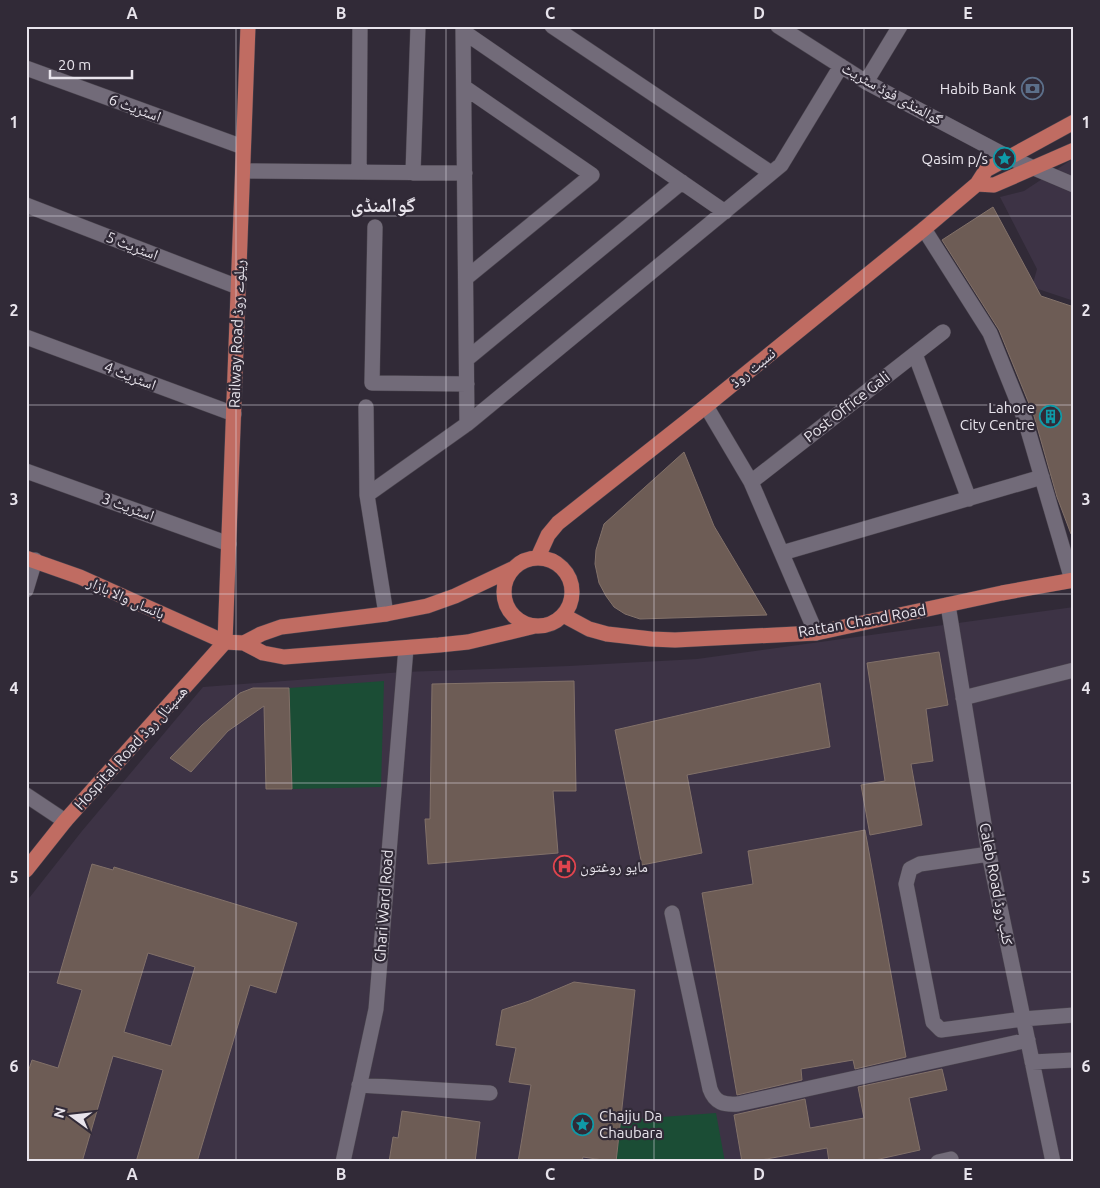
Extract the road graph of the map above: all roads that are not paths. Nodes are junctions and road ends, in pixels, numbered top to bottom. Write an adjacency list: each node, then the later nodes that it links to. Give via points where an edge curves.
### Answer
1 (248, 26): 13 (main road, Railway Road ریلوے روڈ)
2 (360, 26): 18 (street)
3 (418, 26): 19 (street)
4 (552, 26): 21 (street)
5 (778, 26): 8 (street, گوالمنڈی فوڈ سٹریٹ)
6 (900, 26): 10 (street)
7 (463, 29): 11 (street); 22 (street)
8 (841, 66): 10 (street, گوالمنڈی فوڈ سٹریٹ); 21 (street, via 781,166)
9 (26, 68): 13 (street, اسٹریٹ 6)
10 (866, 82): 15 (street, گوالمنڈی فوڈ سٹریٹ)
11 (464, 87): 20 (street); 29 (street, via 592,175)
12 (1074, 122): 15 (main road)
13 (244, 147): 17 (main road, Railway Road ریلوے روڈ)
14 (1074, 150): 16 (main road)
15 (1008, 157): 16 (street, گوالمنڈی فوڈ سٹریٹ); 23 (main road, نسبت روڈ, via 986,170)
16 (1033, 168): 23 (main road, via 994,185); 24 (street, گوالمنڈی فوڈ سٹریٹ)
17 (243, 171): 18 (street); 30 (main road, Railway Road ریلوے روڈ)
18 (359, 172): 19 (street)
19 (412, 173): 20 (street)
20 (465, 173): 29 (street)
21 (771, 173): 26 (street)
22 (682, 182): 26 (street); 34 (street)
23 (976, 184): 28 (main road, نسبت روڈ)
24 (1074, 185)
25 (26, 205): 30 (street, اسٹریٹ 5)
26 (725, 212): 39 (street)
27 (375, 227): 35 (street, via 372,383)
28 (924, 229): 36 (main road, نسبت روڈ); 41 (street, via 990,334 1025,420)
29 (466, 278): 34 (street)
30 (238, 287): 38 (main road, Railway Road ریلوے روڈ)
31 (943, 332): 33 (street, Post Office Gali)
32 (26, 337): 38 (street, اسٹریٹ 4)
33 (915, 354): 42 (street, Post Office Gali); 44 (street)
34 (466, 359): 35 (street)
35 (466, 384): 39 (street)
36 (706, 406): 42 (street); 47 (main road, نسبت روڈ, via 558,523 548,535)
37 (366, 407): 43 (street)
38 (234, 414): 45 (main road, Railway Road ریلوے روڈ)
39 (467, 424): 43 (street)
40 (26, 471): 45 (street, اسٹریٹ 3)
41 (1042, 477): 44 (street); 50 (street)
42 (750, 482): 46 (street)
43 (367, 495): 53 (street)
44 (968, 499): 46 (street)
45 (229, 544): 57 (main road, Railway Road ریلوے روڈ)
46 (782, 552): 56 (street)
47 (538, 557): 49 (main road, via 519,562); 54 (main road, via 557,563 569,578 571,598)
48 (30, 559): 51 (street); 57 (main road, بانساں والا بازار, via 80,577)
49 (512, 569): 53 (main road, via 427,606); 55 (main road, via 503,589 508,610 524,624)
50 (1073, 580): 52 (main road, Rattan Chand Road)
51 (26, 590)
52 (948, 605): 56 (main road, Rattan Chand Road); 61 (street, Caleb Road کلب روڈ)
53 (386, 614): 58 (main road, via 281,627)
54 (563, 615): 55 (main road, via 555,622); 56 (main road, Rattan Chand Road, via 589,629 651,640)
55 (535, 626): 59 (main road, via 468,642)
56 (816, 633)
57 (225, 642): 58 (main road); 63 (main road, Hospital Road ھسپتال روڈ)
58 (244, 643): 59 (main road, via 263,653 284,657)
59 (406, 648): 72 (street, Ghari Ward Road, via 376,1009)
60 (1074, 670): 61 (street)
61 (963, 698): 64 (street, Caleb Road کلب روڈ)
62 (26, 795): 63 (street)
63 (65, 821): 65 (main road, Hospital Road ھسپتال روڈ)
64 (989, 854): 68 (street, Caleb Road کلب روڈ); 68 (street, via 920,864 910,869 906,884 934,1022 941,1030)
65 (26, 870)
66 (672, 913): 69 (street, via 710,1089 718,1102 738,1104)
67 (1074, 1015): 68 (street)
68 (1024, 1019): 69 (street, Caleb Road کلب روڈ)
69 (1028, 1040): 71 (street, Caleb Road کلب روڈ)
70 (1074, 1060): 71 (street)
71 (1032, 1062): 77 (street, Caleb Road کلب روڈ)
72 (359, 1085): 73 (street); 74 (street, Ghari Ward Road)
73 (490, 1093)
74 (343, 1162)
75 (938, 1162): 76 (street)
76 (951, 1162)
77 (1053, 1162)

